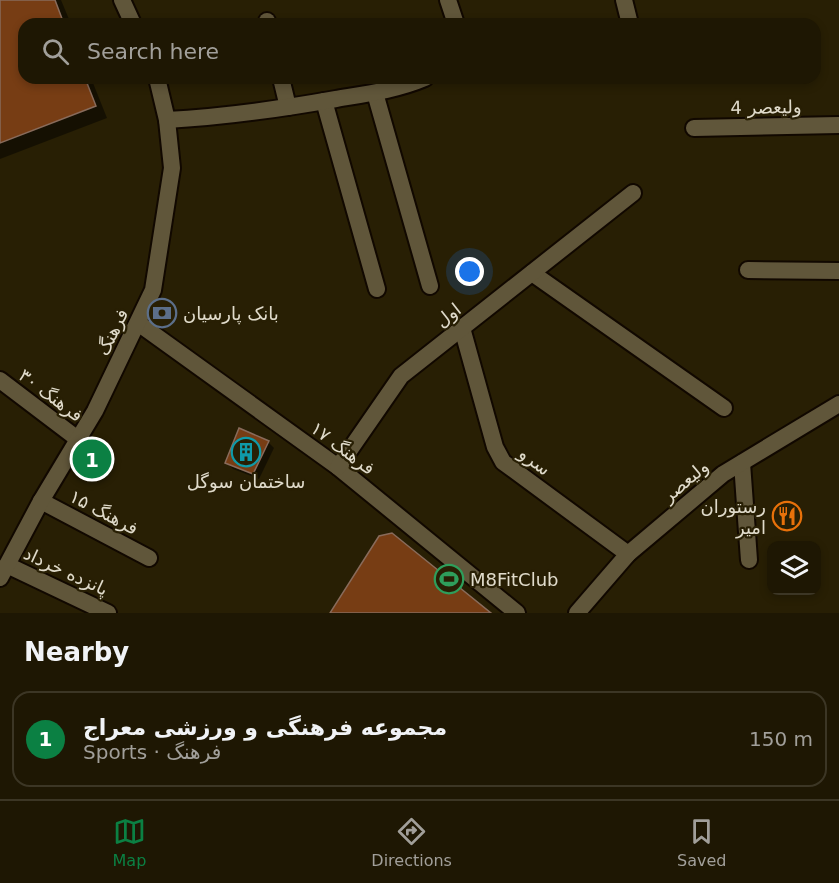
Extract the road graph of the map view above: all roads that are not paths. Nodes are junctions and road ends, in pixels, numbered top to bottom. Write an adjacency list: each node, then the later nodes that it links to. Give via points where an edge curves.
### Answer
1 (122, 0): 4 (street)
2 (448, 0): 5 (street)
3 (624, 0): 6 (street)
4 (130, 18)
5 (454, 18)
6 (628, 18)
7 (158, 84): 13 (street, فرهنگ)
8 (282, 84): 12 (street)
9 (405, 84): 10 (street)
10 (375, 93): 11 (street); 20 (street)
11 (324, 101): 12 (street); 21 (street)
12 (288, 107): 13 (street)
13 (167, 120): 22 (street, فرهنگ, via 172,168 153,290)
14 (839, 125): 15 (street, ولیعصر 4)
15 (694, 128)
16 (633, 193): 19 (street, اول)
17 (748, 270): 18 (street)
18 (839, 271)
19 (532, 273): 23 (street, اول); 26 (street)
20 (430, 286)
21 (377, 289)
22 (138, 323): 27 (street, فرهنگ); 29 (street, فرهنگ ۱۷)
23 (462, 328): 29 (street, اول, via 401,376); 31 (street, سرو, via 495,447 503,462)
24 (0, 380): 27 (street, فرهنگ ۳۰)
25 (839, 404): 28 (street, ولیعصر)
26 (724, 408)
27 (79, 440): 30 (street, فرهنگ)
28 (742, 463): 31 (street, ولیعصر, via 723,474); 33 (street)
29 (338, 467): 36 (street, فرهنگ ۱۷)
30 (40, 501): 32 (street, فرهنگ ۱۵); 34 (street, فرهنگ)
31 (628, 554): 37 (street, ولیعصر)
32 (149, 558)
33 (749, 560)
34 (3, 571): 35 (street, پانزده خرداد)
35 (108, 613)
36 (518, 613)
37 (577, 613)

